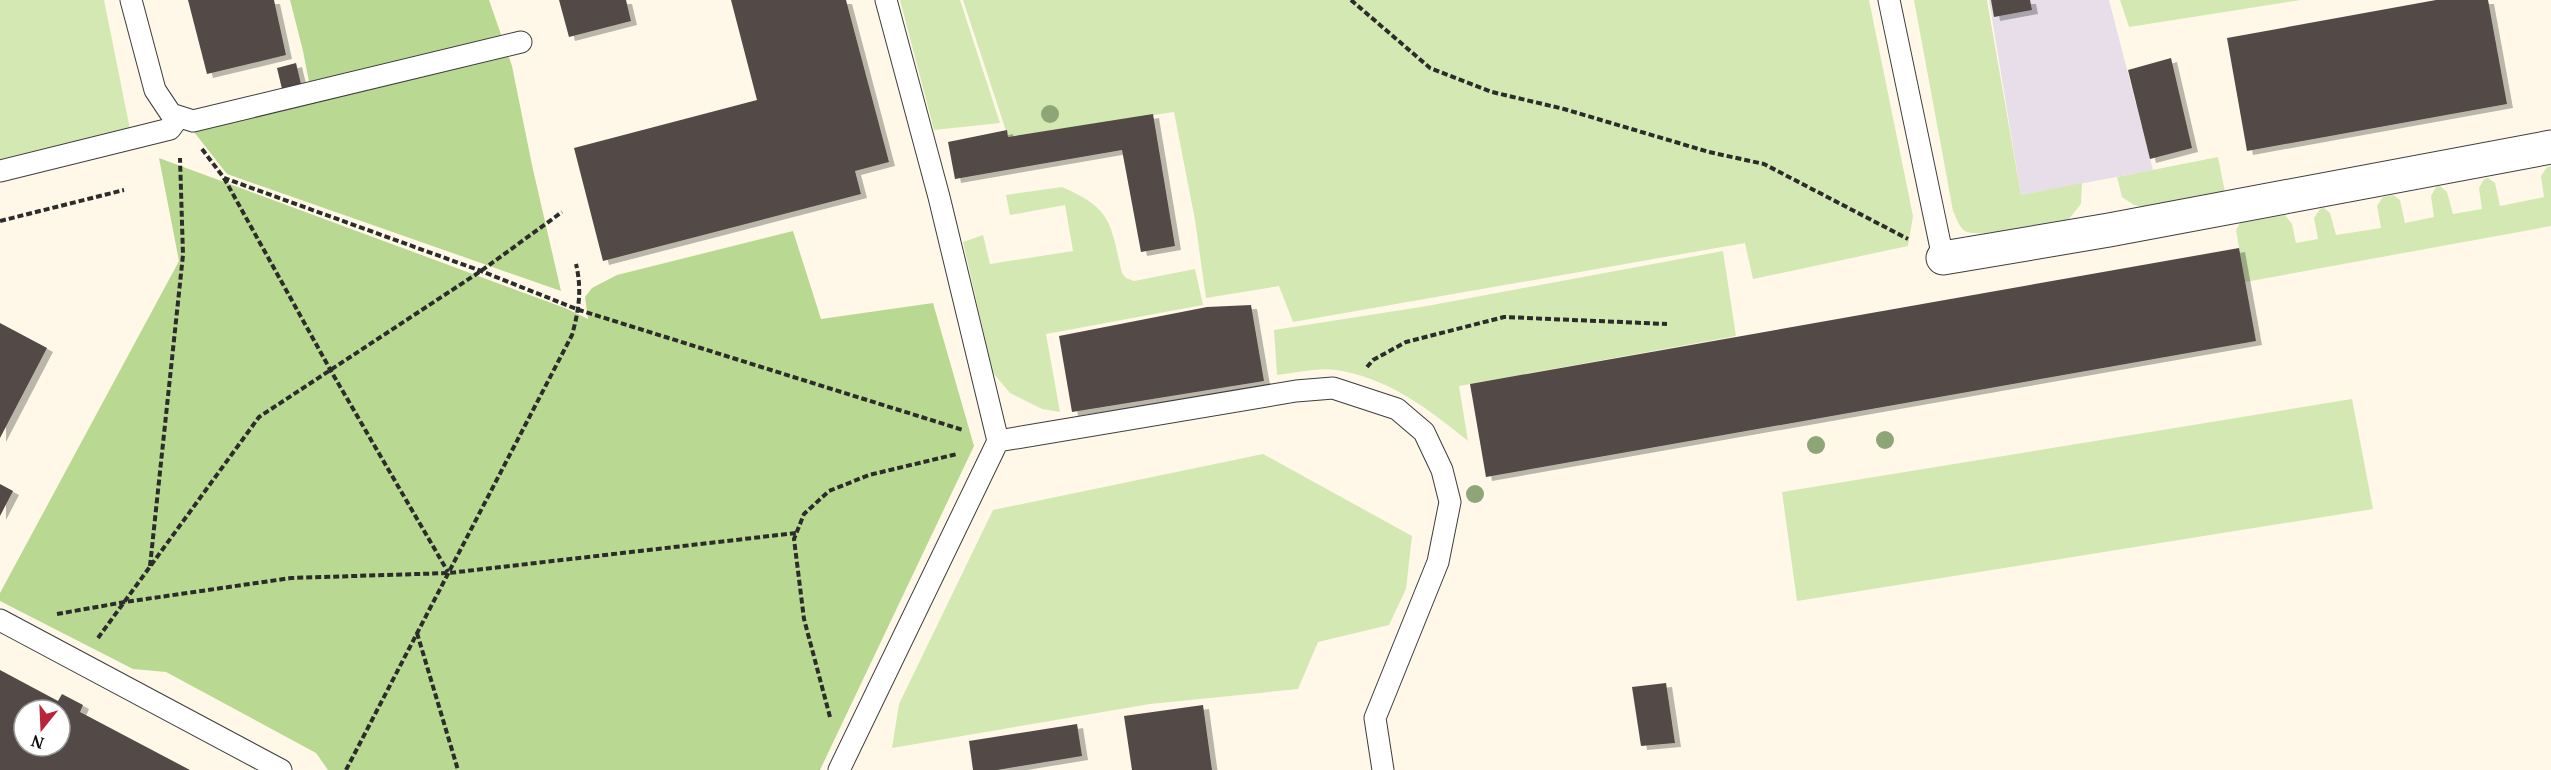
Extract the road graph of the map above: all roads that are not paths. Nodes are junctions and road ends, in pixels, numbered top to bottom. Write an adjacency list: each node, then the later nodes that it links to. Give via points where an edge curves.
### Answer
1 (131, 0): 5 (lane, via 155,90)
2 (886, 0): 9 (lane)
3 (1889, 0): 8 (lane)
4 (521, 42): 5 (lane, via 194,121)
5 (178, 118): 7 (lane, via 170,129)
6 (2551, 147): 8 (street)
7 (0, 171)
8 (1943, 258)
9 (998, 441): 11 (lane); 13 (lane, via 1333,388 1397,409 1424,432 1442,470 1450,502 1438,562 1375,718)
10 (3, 622): 12 (lane)
11 (841, 767)
12 (281, 770)
13 (1383, 770)

